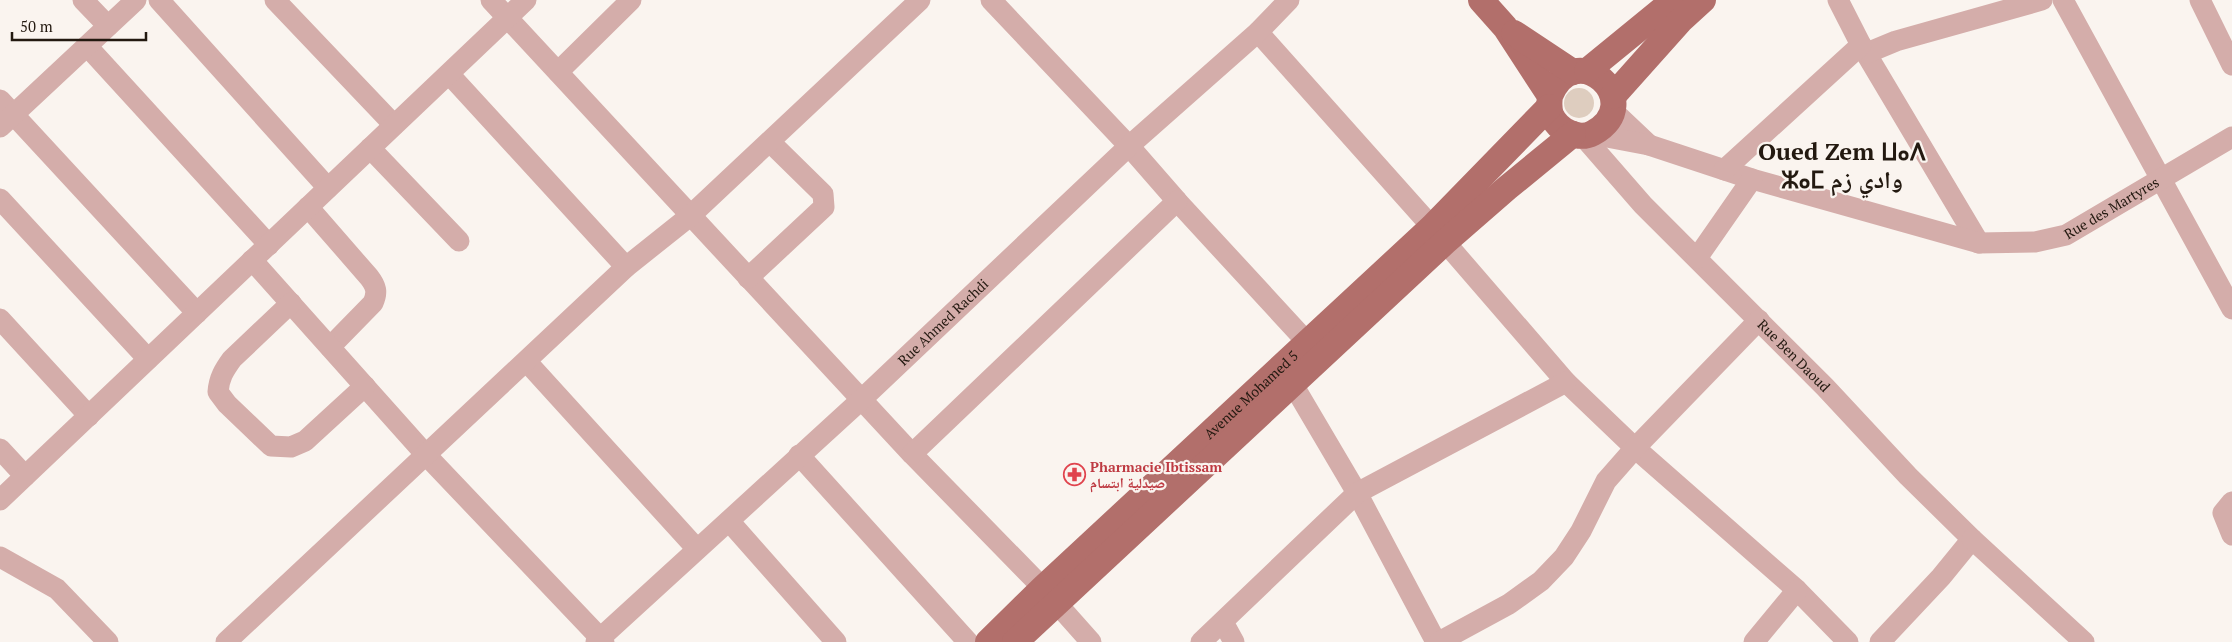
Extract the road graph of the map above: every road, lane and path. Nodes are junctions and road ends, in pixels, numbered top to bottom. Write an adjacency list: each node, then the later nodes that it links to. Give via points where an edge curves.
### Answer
1 (84, 0): 19 (street)
2 (136, 0): 19 (street)
3 (159, 0): 41 (street)
4 (275, 0): 31 (street)
5 (491, 0): 18 (street)
6 (526, 0): 18 (street)
7 (631, 0): 26 (street)
8 (920, 0): 34 (street)
9 (991, 0): 36 (street)
10 (1289, 0): 21 (street, Rue Ahmed Rachdi)
11 (1481, 0): 20 (main road)
12 (1703, 0): 17 (main road)
13 (1838, 0): 23 (street)
14 (2042, 0): 23 (street)
15 (2063, 0): 39 (street)
16 (2200, 0): 24 (street)
17 (1673, 9): 25 (main road); 29 (main road)
18 (508, 18): 26 (street); 27 (street)
19 (108, 26): 22 (street)
20 (1505, 27): 25 (main road); 28 (main road)
21 (1258, 32): 36 (street, Rue Ahmed Rachdi); 46 (street)
22 (87, 46): 30 (street); 49 (street)
23 (1864, 49): 38 (street); 48 (street)
24 (2232, 65)
25 (1580, 71): 28 (main road, via 1562,77 1554,85); 29 (main road, via 1604,80)
26 (558, 72): 45 (street)
27 (448, 74): 31 (street); 52 (street)
28 (1550, 102): 32 (main road, via 1557,125); 46 (main road, Avenue Mohamed 5, via 1491,167)
29 (1613, 104): 32 (main road, via 1605,125); 35 (street)
30 (5, 114): 56 (street)
31 (394, 125): 37 (street)
32 (1582, 135): 35 (street, Rue des Martyres); 46 (main road, Avenue Mohamed 5); 50 (street, Rue Ben Daoud, via 1643,205)
33 (2232, 137): 39 (street, Rue des Martyres)
34 (770, 142): 45 (street); 53 (street, via 823,194 824,207)
35 (1648, 145): 38 (street, Rue des Martyres)
36 (1129, 146): 43 (street); 66 (street, Rue Ahmed Rachdi)
37 (370, 148): 41 (street); 47 (street)
38 (1724, 170): 40 (street, Rue des Martyres)
39 (2160, 178): 48 (street, Rue des Martyres, via 2066,235 2035,242); 55 (street)
40 (1752, 180): 48 (street, Rue des Martyres); 50 (street)
41 (328, 188): 44 (street)
42 (0, 198): 61 (street)
43 (1177, 202): 60 (street); 70 (street)
44 (308, 207): 49 (street); 59 (street, via 370,277 377,293 374,302)
45 (690, 216): 52 (street); 53 (street)
46 (1439, 234): 60 (main road, Avenue Mohamed 5); 64 (street)
47 (459, 241)
48 (1979, 243)
49 (268, 245): 51 (street)
50 (1697, 258): 58 (street, Rue Ben Daoud)
51 (252, 260): 54 (street); 56 (street)
52 (626, 267): 62 (street)
53 (748, 278): 66 (street)
54 (291, 304): 59 (street); 65 (street, via 225,369 218,392 227,404 271,446 291,447 305,441)
55 (2232, 309)
56 (197, 313): 61 (street)
57 (0, 319): 67 (street)
58 (1759, 320): 68 (street); 79 (street, Rue Ben Daoud)
59 (330, 347): 65 (street)
60 (1314, 350): 63 (main road, Avenue Mohamed 5)
61 (148, 359): 67 (street)
62 (527, 362): 72 (street); 80 (street)
63 (1288, 376): 74 (street); 83 (main road, Avenue Mohamed 5)
64 (1566, 382): 68 (street); 74 (street)
65 (365, 386): 72 (street)
66 (862, 399): 70 (street); 71 (street, Rue Ahmed Rachdi)
67 (89, 416): 73 (street)
68 (1635, 448): 82 (street); 96 (street, via 1606,481 1564,557 1541,581 1509,604)
69 (0, 449): 73 (street)
70 (912, 454): 83 (street)
71 (798, 455): 77 (street, Rue Ahmed Rachdi); 89 (street)
72 (427, 456): 85 (street); 87 (street)
73 (25, 476): 75 (street)
74 (1356, 493): 84 (street); 95 (street)
75 (0, 500)
76 (2232, 502): 78 (street, via 2223,513)
77 (729, 521): 80 (street, Rue Ahmed Rachdi); 88 (street)
78 (2232, 535)
79 (1972, 539): 99 (street); 100 (street, Rue Ben Daoud)
80 (698, 549): 85 (street, Rue Ahmed Rachdi)
81 (0, 557): 86 (street, via 57,590)
82 (1797, 590): 97 (street); 98 (street)
83 (1050, 595): 90 (main road, Avenue Mohamed 5); 91 (main road, Avenue Mohamed 5); 92 (street)
84 (1223, 622): 93 (street); 94 (street)
85 (600, 641)
86 (108, 642)
87 (226, 642)
88 (836, 642)
89 (968, 642)
90 (988, 642)
91 (1015, 642)
92 (1091, 642)
93 (1202, 642)
94 (1234, 642)
95 (1436, 642)
96 (1439, 642)
97 (1754, 642)
98 (1848, 642)
99 (1880, 642)
100 (2084, 642)

